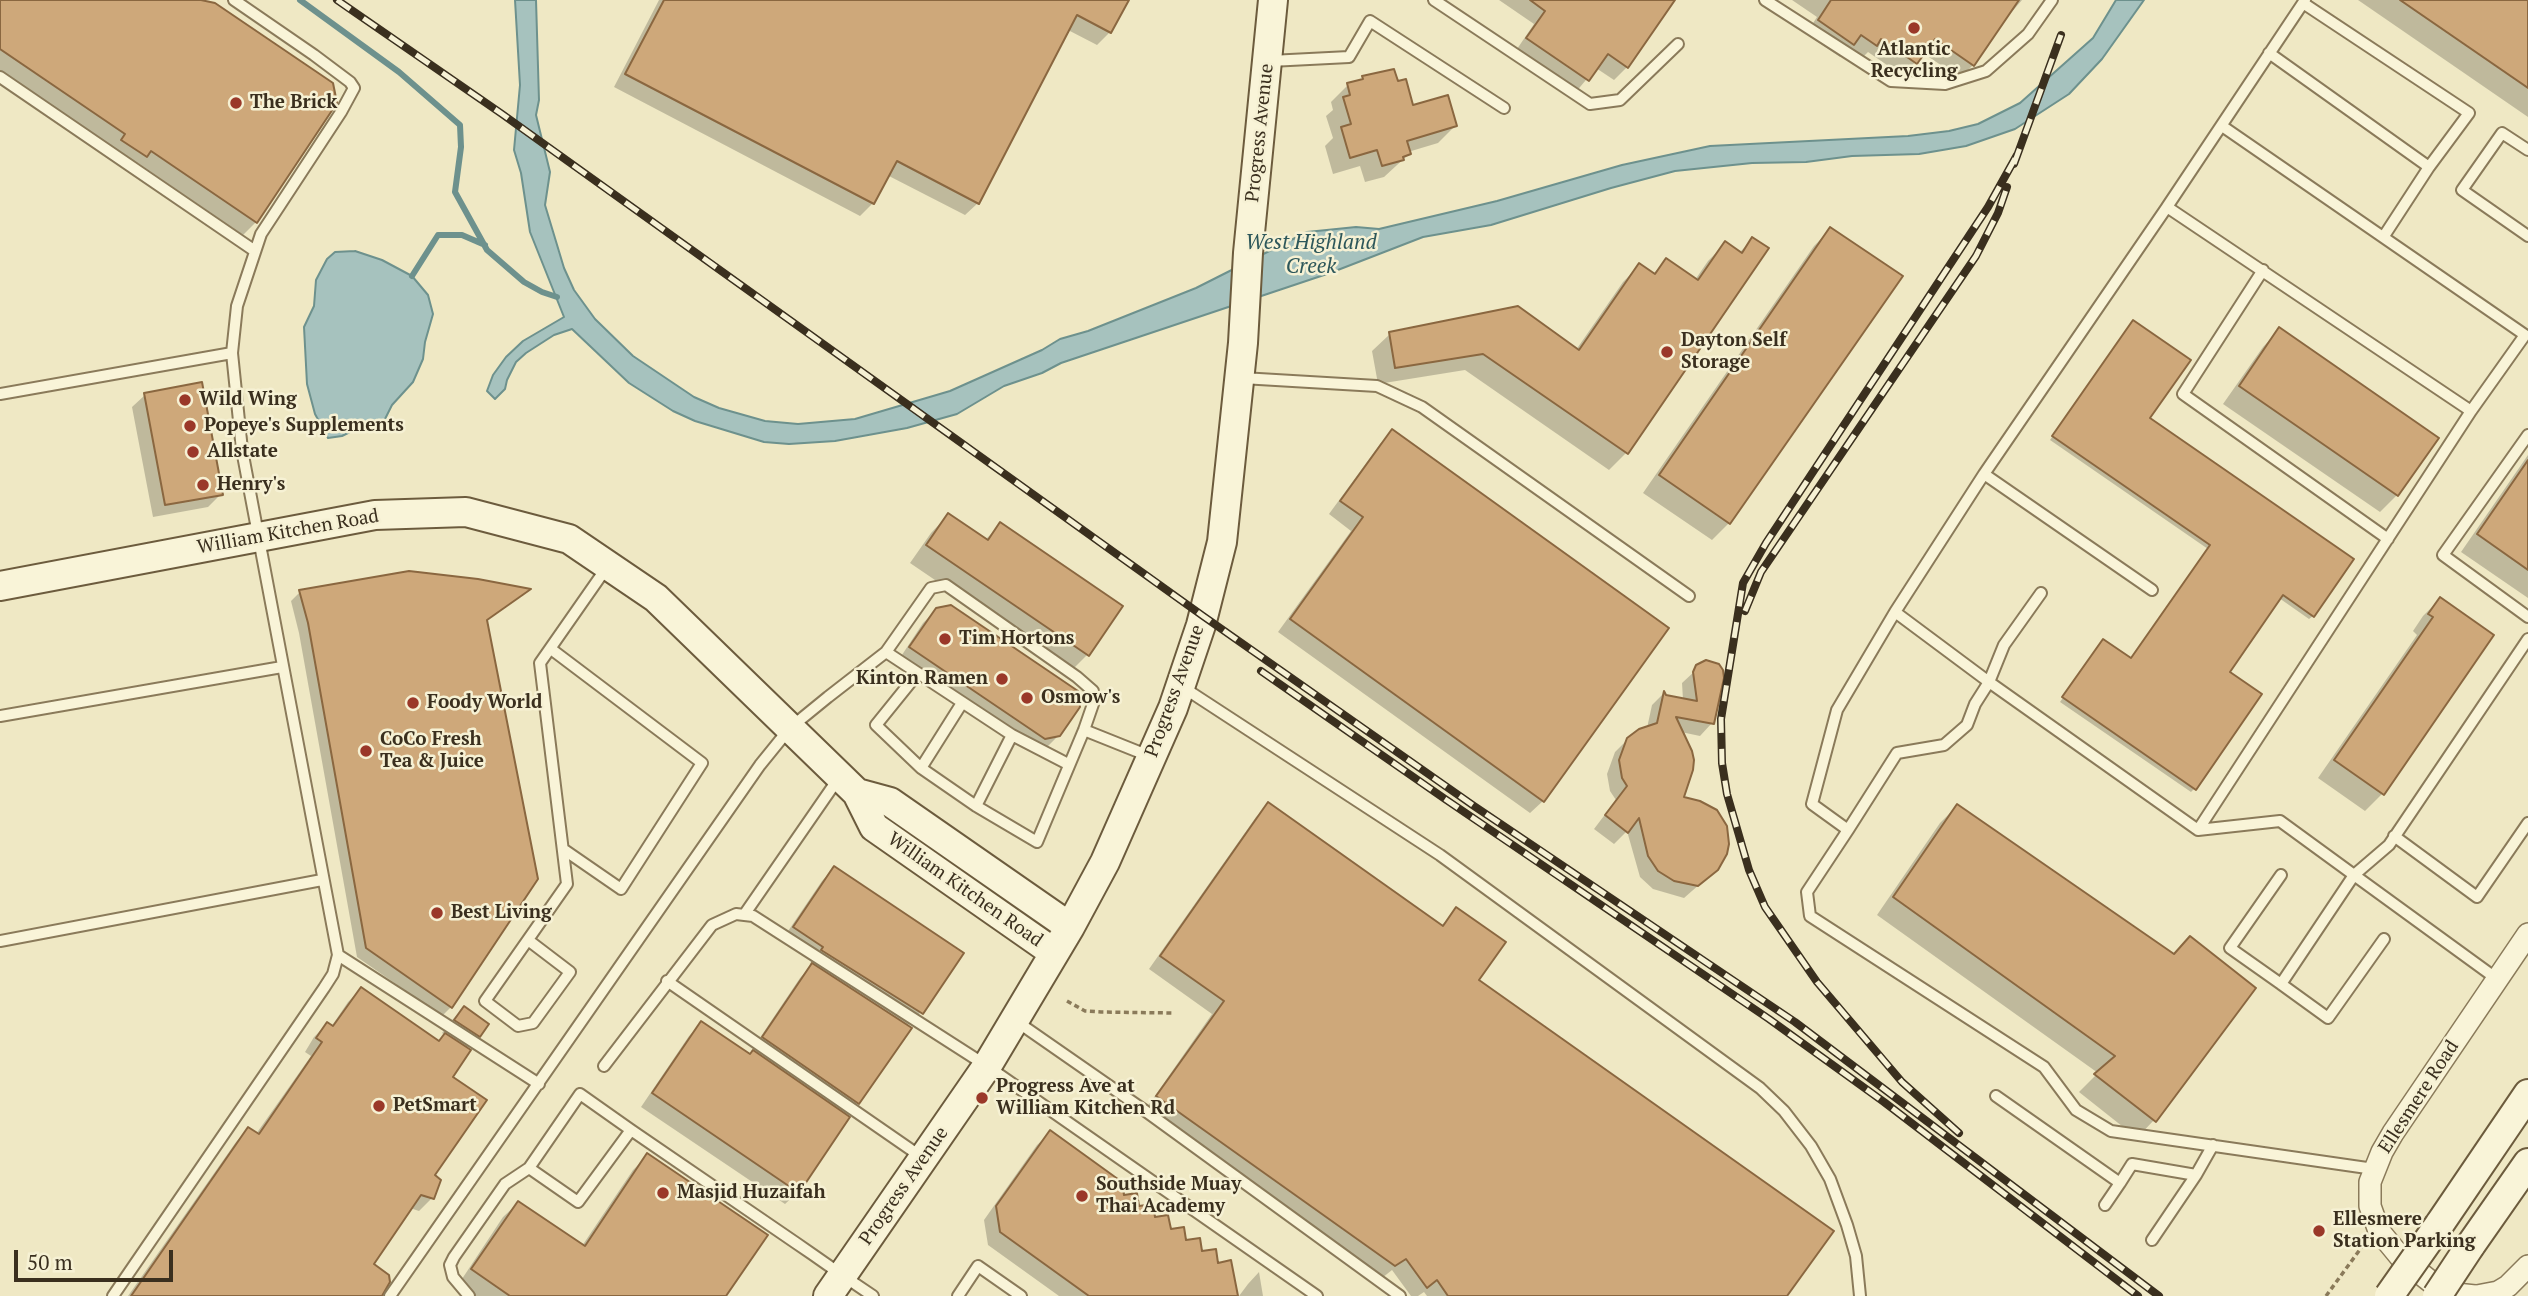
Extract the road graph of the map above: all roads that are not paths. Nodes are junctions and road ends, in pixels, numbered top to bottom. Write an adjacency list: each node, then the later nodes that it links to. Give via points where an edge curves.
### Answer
1 (234, 0): 18 (lane, via 354,88 261,234)
2 (1273, 0): 9 (main road, Progress Avenue)
3 (1434, 0): 7 (lane, via 1590,104 1620,100)
4 (1765, 0): 5 (lane, via 1891,81 1945,84 1986,71 2028,34)
5 (2052, 0)
6 (2304, 1): 8 (lane); 14 (lane, via 2469,113)
7 (1678, 44)
8 (2269, 53): 12 (lane); 14 (lane)
9 (1267, 61): 11 (lane, via 1349,57 1370,21); 21 (main road, Progress Avenue)
10 (0, 77): 18 (lane)
11 (1504, 108)
12 (2221, 126): 15 (lane); 16 (lane)
13 (2528, 150): 17 (lane, via 2502,133 2462,190)
14 (2429, 167): 16 (lane)
15 (2167, 208): 19 (lane); 25 (lane)
16 (2384, 236): 23 (lane, via 2525,335)
17 (2528, 236)
18 (255, 251): 20 (lane, via 237,306)
19 (2263, 270): 23 (lane); 27 (lane, via 2183,394)
20 (232, 353): 22 (lane); 26 (lane, via 242,450)
21 (1239, 378): 32 (lane, via 1377,386 1422,407); 41 (main road, Progress Avenue, via 1222,542)
22 (0, 394)
23 (2471, 411): 27 (lane)
24 (2528, 435): 34 (lane, via 2443,555)
25 (1984, 474): 30 (lane); 33 (lane)
26 (258, 537): 28 (main road, William Kitchen Road, via 375,515 466,512 569,539); 29 (main road, William Kitchen Road); 38 (lane)
27 (2388, 539): 54 (lane)
28 (608, 565): 36 (lane); 44 (main road, William Kitchen Road, via 656,597)
29 (0, 586)
30 (2152, 590)
31 (2041, 593): 40 (lane, via 2004,645)
32 (1689, 596)
33 (1895, 611): 40 (lane); 53 (lane, via 1836,710 1812,804)
34 (2528, 617)
35 (2528, 639): 55 (lane)
36 (551, 649): 56 (lane, via 540,663); 56 (lane, via 702,763 621,889)
37 (886, 652): 39 (lane); 44 (lane); 45 (lane, via 931,588 946,585 1093,691)
38 (282, 667): 43 (lane); 59 (lane)
39 (918, 673): 42 (lane); 49 (lane, via 876,725)
40 (1989, 682): 53 (lane, via 1967,724 1944,745 1897,753); 54 (lane)
41 (1181, 686): 47 (main road, Progress Avenue); 97 (lane, via 1440,855 1760,1088 1811,1146 1830,1179 1853,1245)
42 (962, 703): 46 (lane); 49 (lane)
43 (0, 716)
44 (790, 728): 50 (main road, William Kitchen Road); 74 (lane)
45 (1084, 730): 47 (lane); 48 (lane)
46 (1012, 735): 48 (lane); 51 (lane)
47 (1152, 757): 61 (main road, Progress Avenue)
48 (1068, 764): 51 (lane, via 1037,842)
49 (921, 768): 51 (lane)
50 (849, 785): 60 (lane); 61 (main road, William Kitchen Road, via 890,802); 66 (main road, William Kitchen Road, via 874,827)
51 (976, 806)
52 (2528, 823): 55 (lane, via 2477,897)
53 (1848, 830): 78 (lane, via 1807,892 1810,916 2044,1067 2076,1110 2111,1131)
54 (2198, 830): 58 (lane, via 2280,821)
55 (2394, 836): 58 (lane)
56 (563, 849): 64 (lane, via 567,884)
57 (2281, 875): 70 (lane, via 2230,948)
58 (2354, 875): 68 (lane); 70 (lane)
59 (322, 880): 65 (lane); 67 (lane)
60 (744, 915): 69 (lane, via 712,925); 73 (lane, via 763,922)
61 (1070, 927): 66 (main road, Progress Avenue)
62 (2528, 934): 68 (street, Ellesmere Road)
63 (2384, 939): 70 (lane, via 2328,1018)
64 (528, 940): 64 (lane, via 485,1001 518,1026 533,1023 570,972)
65 (0, 941)
66 (1054, 952): 71 (main road, Progress Avenue)
67 (338, 956): 74 (lane); 89 (lane, via 324,988)
68 (2497, 979): 82 (street, Ellesmere Road, via 2393,1133)
69 (667, 981): 72 (lane); 79 (lane)
70 (2281, 984)
71 (1014, 1020): 73 (main road, Progress Avenue); 96 (lane)
72 (604, 1066)
73 (987, 1066): 79 (main road, Progress Avenue); 95 (lane)
74 (539, 1084): 90 (lane)
75 (2528, 1094): 98 (main road, bridge)
76 (1996, 1096): 84 (lane)
77 (631, 1130): 81 (lane, via 578,1202); 81 (lane, via 580,1094); 88 (lane)
78 (2213, 1146): 82 (lane); 83 (lane)
79 (923, 1158): 88 (main road, Progress Avenue)
80 (2528, 1163): 99 (main road, bridge)
81 (528, 1168): 91 (lane, via 505,1184 450,1265 453,1277)
82 (2374, 1169): 100 (street, Ellesmere Road, via 2370,1206 2379,1231 2402,1259 2435,1285)
83 (2196, 1175): 84 (lane, via 2132,1164); 86 (lane)
84 (2120, 1183): 85 (lane)
85 (2105, 1205)
86 (2152, 1240)
87 (2528, 1266): 101 (street, Ellesmere Road, via 2508,1286)
88 (835, 1286): 92 (lane)
89 (113, 1296)
90 (390, 1296)
91 (469, 1296)
92 (873, 1296)
93 (958, 1296): 94 (lane, via 978,1266)
94 (1021, 1296)
95 (1317, 1296)
96 (1400, 1296)
97 (1860, 1296)
98 (2389, 1296)
99 (2437, 1296)
100 (2476, 1296): 101 (street, Ellesmere Road)
101 (2488, 1296)

